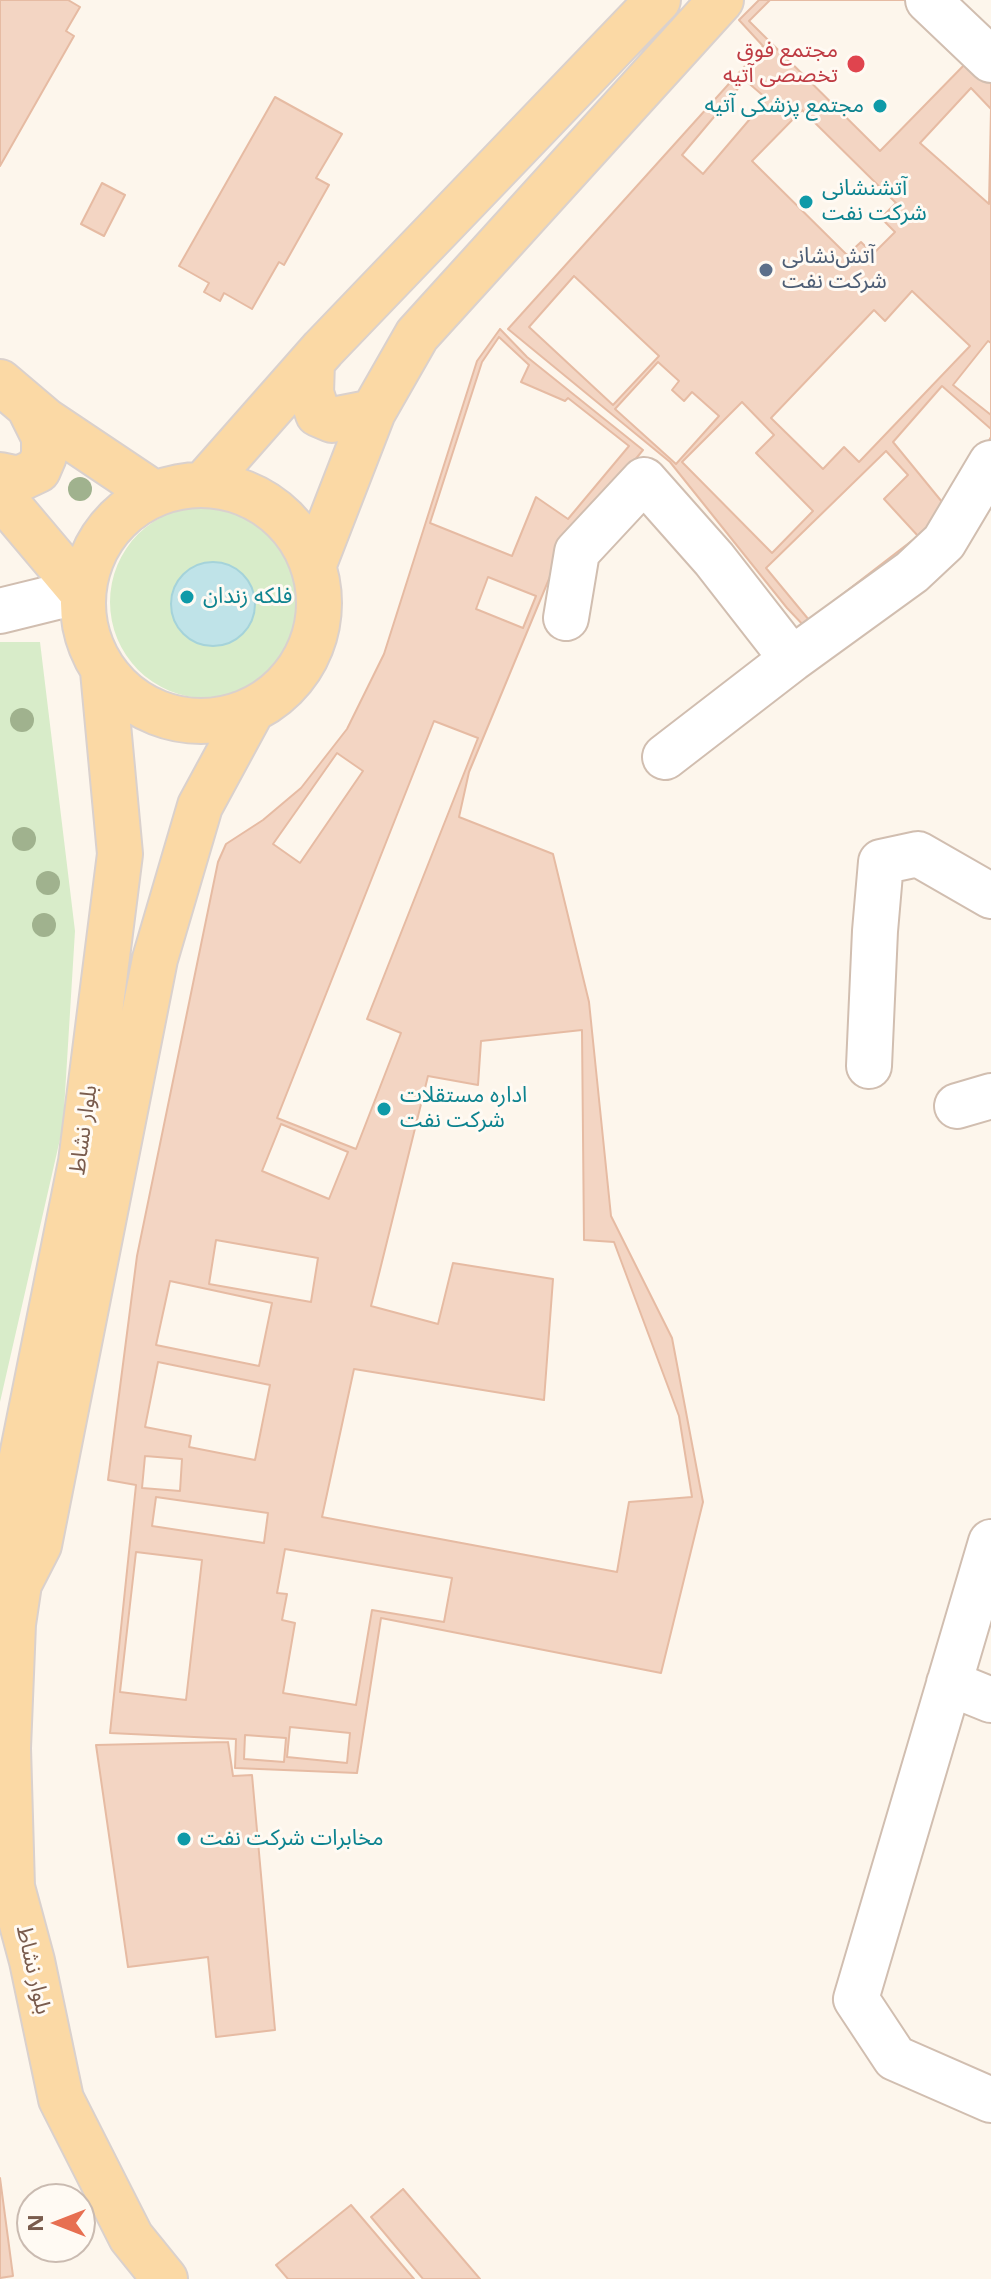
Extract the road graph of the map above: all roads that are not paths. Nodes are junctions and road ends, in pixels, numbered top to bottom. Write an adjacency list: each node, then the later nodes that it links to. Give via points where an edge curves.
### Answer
1 (658, 0): 5 (main road)
2 (721, 0): 7 (main road, via 417,335)
3 (928, 0): 4 (street)
4 (991, 60)
5 (312, 362): 7 (main road, via 311,393 318,414 332,420); 10 (main road)
6 (14, 394): 9 (main road, via 44,437 44,456 38,470 19,479); 11 (main road)
7 (373, 412): 13 (main road)
8 (991, 463): 17 (street, via 944,542 912,572)
9 (0, 475)
10 (203, 485): 11 (main road); 13 (main road, via 259,499 301,538)
11 (155, 494): 14 (main road, via 128,510 106,533)
12 (0, 495): 14 (main road)
13 (314, 564): 19 (main road, via 319,618 313,645 284,690)
14 (81, 591): 15 (street); 18 (main road, via 90,647)
15 (0, 611)
16 (566, 618): 17 (street, via 577,552 644,480)
17 (792, 659): 20 (street)
18 (103, 671): 19 (main road, via 143,708 189,723 221,721); 24 (main road, بلوار نشاط, via 120,854 81,1162 18,1476 9,1557)
19 (252, 710): 24 (main road, بلوار نشاط, via 200,806 155,959 39,1545)
20 (665, 757)
21 (991, 896): 22 (street, via 918,854 881,862)
22 (869, 1066)
23 (991, 1542): 25 (street)
24 (19, 1584): 28 (main road, بلوار نشاط, via 8,1748 12,1887 61,2099 131,2237)
25 (949, 1683): 26 (street); 27 (street, via 856,1999 895,2058)
26 (991, 1700)
27 (991, 2100)
28 (165, 2279)

